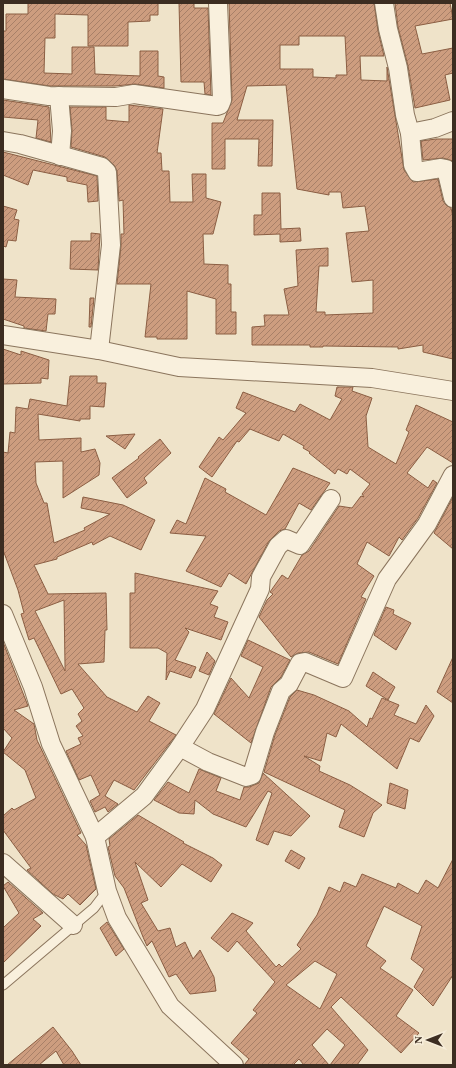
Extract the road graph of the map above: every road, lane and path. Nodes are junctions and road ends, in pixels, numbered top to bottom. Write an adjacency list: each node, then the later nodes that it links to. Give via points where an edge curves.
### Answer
1 (218, 3): 4 (street, via 222,66 220,104 217,106 134,94 116,97)
2 (384, 3): 6 (street, via 398,68 404,115)
3 (3, 89): 4 (street)
4 (59, 96): 8 (street, via 62,130)
5 (453, 122): 6 (street)
6 (410, 133): 9 (street, via 413,165 416,171 446,169)
7 (3, 141): 8 (street)
8 (60, 156): 11 (street, via 102,167 107,172 110,245)
9 (453, 198)
10 (3, 335): 11 (street)
11 (99, 350): 12 (street, via 179,367 372,378)
12 (453, 391)
13 (453, 475): 16 (street, via 428,524 387,579 342,678 305,662 300,663 289,684 281,691 252,775 246,778)
14 (331, 499): 16 (street, via 300,545 286,539 278,546 261,577 260,589 205,708)
15 (3, 614): 17 (street, via 33,687 51,744)
16 (180, 747): 17 (street, via 144,796)
17 (95, 837): 19 (street)
18 (3, 862): 20 (street)
19 (107, 890): 20 (lane, via 94,908); 22 (street, via 117,918 170,1006)
20 (73, 925): 21 (lane)
21 (3, 985)
22 (234, 1065)

